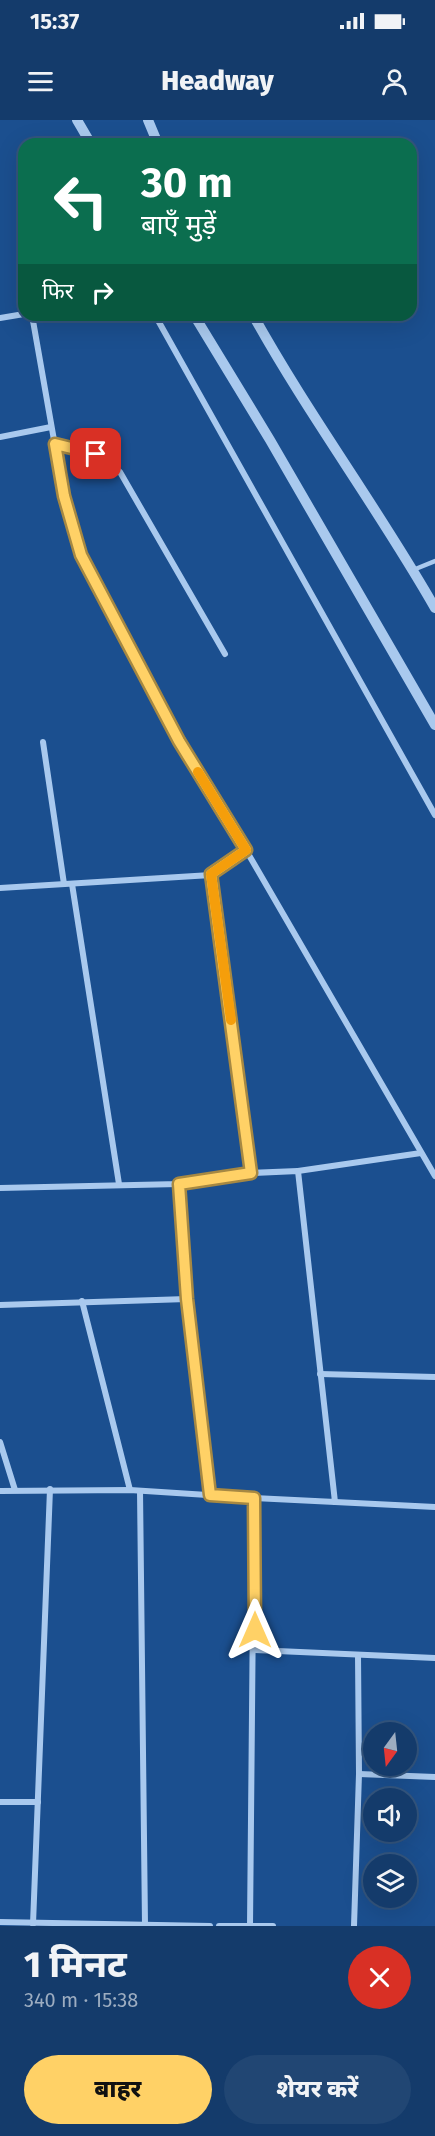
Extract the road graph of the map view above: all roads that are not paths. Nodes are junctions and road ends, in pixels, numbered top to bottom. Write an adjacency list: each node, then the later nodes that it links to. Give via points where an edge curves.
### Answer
1 (76, 120): 3 (street)
2 (148, 120): 4 (street)
3 (87, 138)
4 (156, 138)
5 (18, 315): 6 (street)
6 (0, 318)
7 (33, 321): 11 (street)
8 (158, 321): 20 (street)
9 (198, 321): 18 (street)
10 (256, 321): 15 (street, via 290,382)
11 (51, 427): 12 (street); 13 (street)
12 (0, 437)
13 (55, 444): 17 (street, via 96,454 120,472); 21 (street, via 64,496 81,555 179,741)
14 (435, 561): 15 (lane)
15 (413, 570): 16 (street)
16 (435, 608)
17 (225, 654)
18 (435, 725)
19 (43, 742): 23 (street)
20 (435, 814)
21 (246, 850): 22 (street); 26 (street)
22 (211, 874): 24 (street); 29 (street)
23 (64, 884): 24 (street); 25 (street)
24 (72, 884): 30 (street)
25 (0, 888)
26 (421, 1153): 27 (street); 28 (street)
27 (298, 1172): 29 (street); 36 (street)
28 (434, 1172)
29 (251, 1173): 31 (street)
30 (119, 1184): 31 (street); 32 (street)
31 (179, 1184): 33 (street)
32 (0, 1188)
33 (187, 1299): 34 (street); 44 (street)
34 (82, 1301): 35 (street); 42 (street)
35 (0, 1305)
36 (320, 1374): 37 (street); 46 (street)
37 (435, 1377)
38 (0, 1442): 40 (street)
39 (50, 1489): 40 (street); 42 (street); 54 (street)
40 (15, 1490): 41 (street)
41 (0, 1491)
42 (130, 1491): 43 (street)
43 (140, 1491): 44 (street); 57 (street)
44 (210, 1495): 45 (street)
45 (254, 1498): 46 (street); 48 (street)
46 (335, 1502): 47 (street)
47 (435, 1507)
48 (255, 1650): 49 (street); 60 (street)
49 (357, 1655): 50 (street); 51 (street)
50 (435, 1658)
51 (359, 1774): 52 (street); 62 (street)
52 (435, 1776)
53 (0, 1802): 54 (street)
54 (38, 1802): 56 (street)
55 (0, 1922): 56 (street)
56 (33, 1924): 57 (street)
57 (145, 1925): 58 (street)
58 (210, 1926)
59 (219, 1926): 60 (street)
60 (249, 1926): 61 (street)
61 (273, 1926)
62 (354, 1926)

